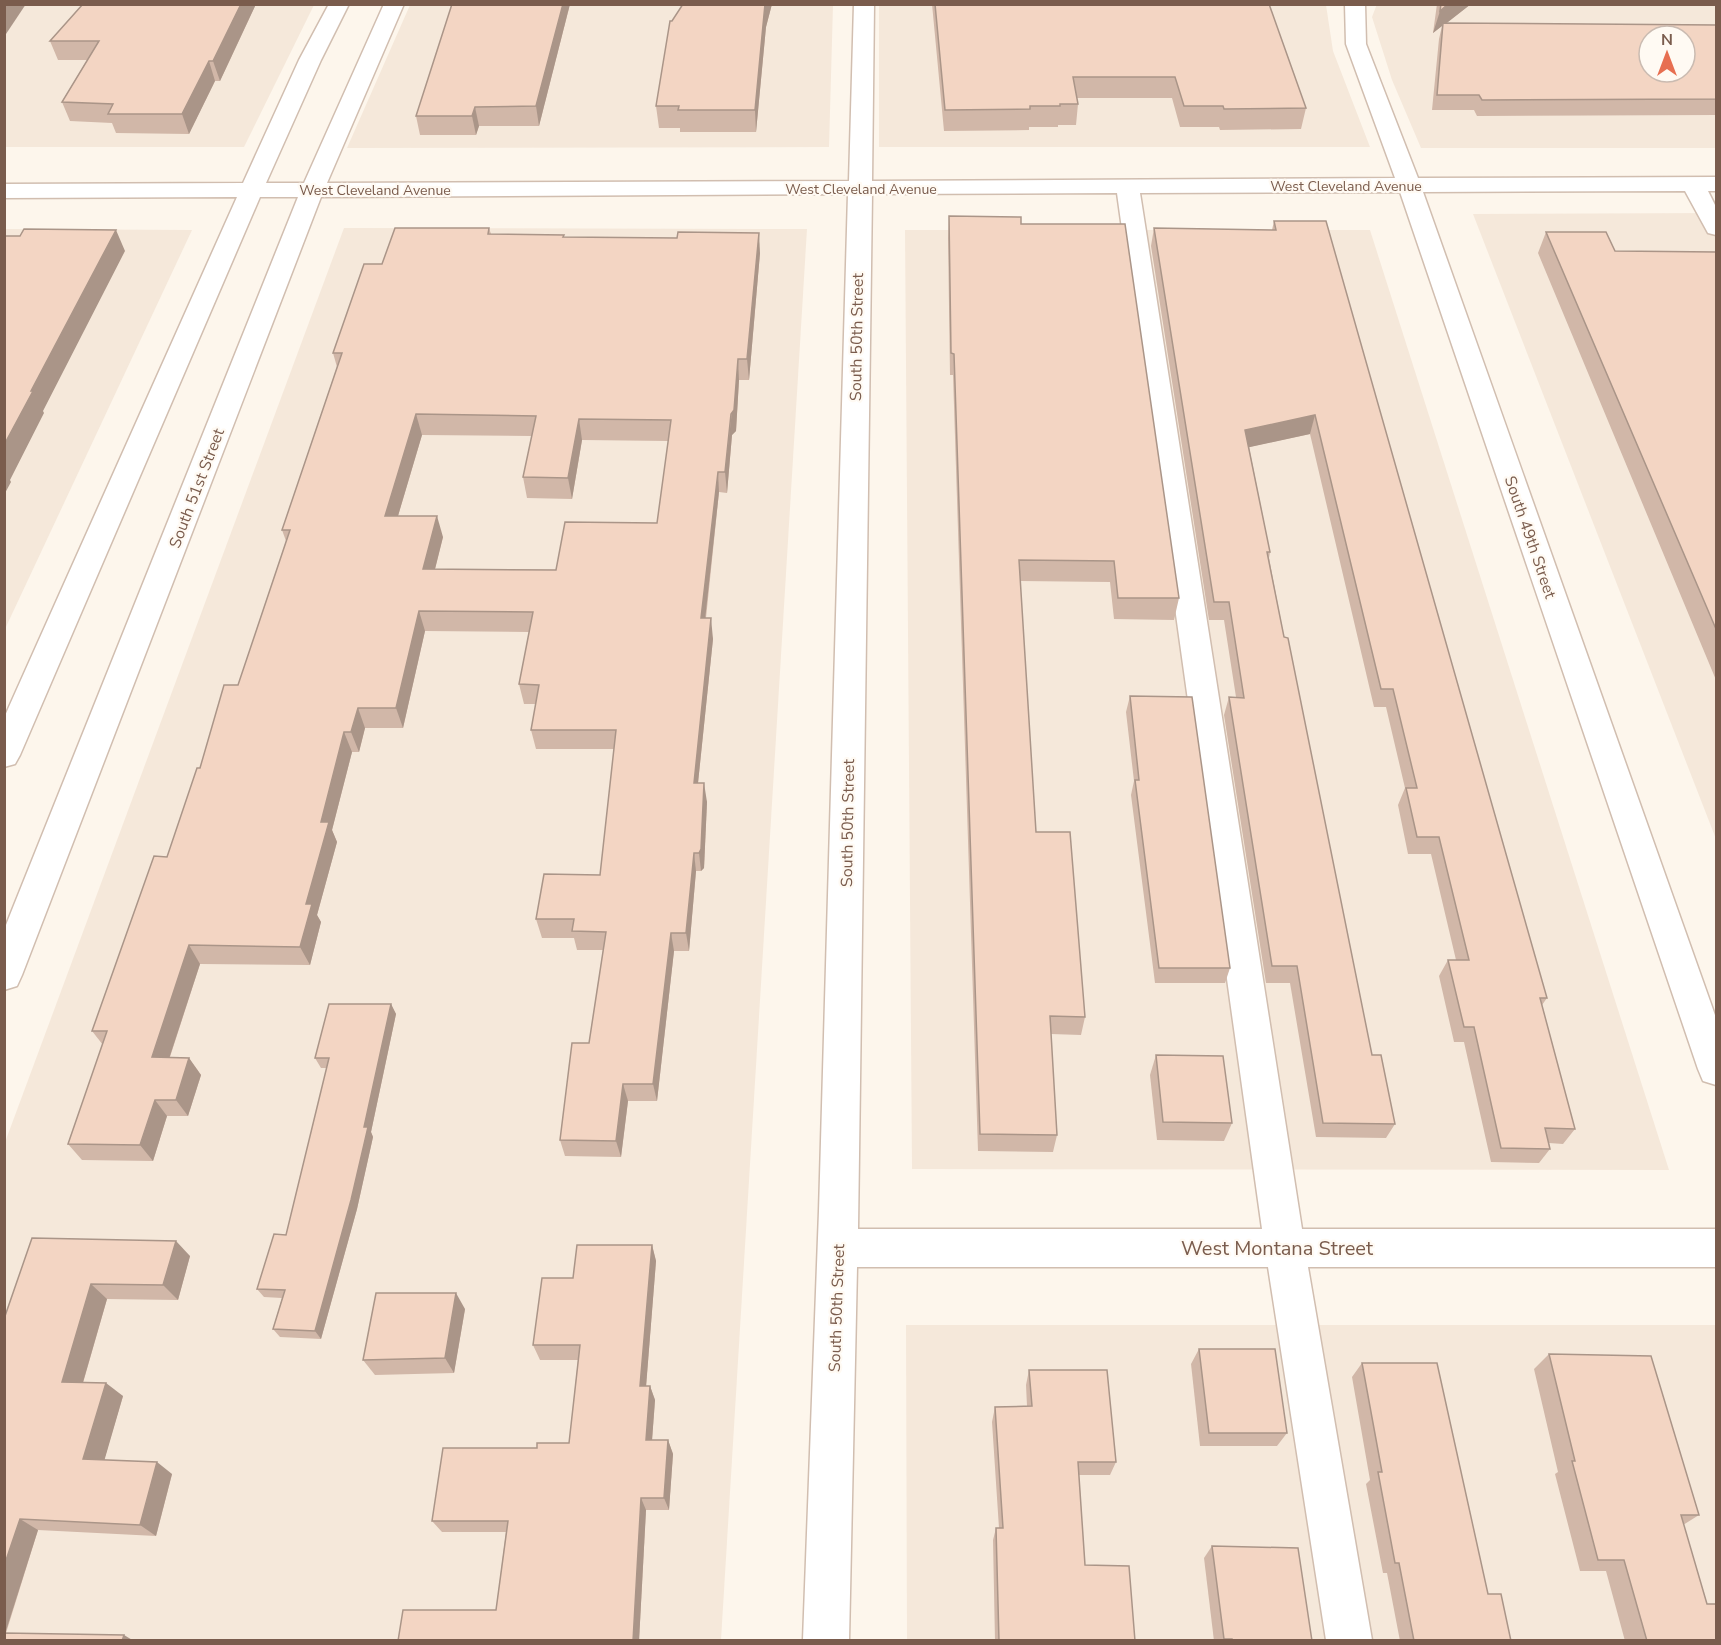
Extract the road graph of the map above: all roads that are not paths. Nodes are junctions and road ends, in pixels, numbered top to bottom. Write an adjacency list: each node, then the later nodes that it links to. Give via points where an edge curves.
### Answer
1 (339, 4): 11 (street)
2 (394, 4): 12 (street, South 51st Street)
3 (864, 4): 9 (street, South 50th Street)
4 (1355, 4): 7 (street, South 49th Street, via 1356,44)
5 (1693, 184): 6 (street, West Cleveland Avenue); 7 (street, West Cleveland Avenue); 13 (street)
6 (1716, 184)
7 (1409, 185): 8 (street, West Cleveland Avenue); 16 (street, South 49th Street)
8 (1128, 187): 9 (street, West Cleveland Avenue); 18 (street)
9 (859, 189): 12 (street, West Cleveland Avenue); 17 (street, South 50th Street)
10 (4, 190): 11 (street, West Cleveland Avenue)
11 (251, 190): 12 (street, West Cleveland Avenue); 14 (street)
12 (312, 190): 15 (street, South 51st Street)
13 (1716, 228)
14 (4, 755)
15 (4, 975)
16 (1716, 1069)
17 (838, 1248): 18 (street, West Montana Street); 20 (street, South 50th Street)
18 (1285, 1248): 19 (street, West Montana Street); 21 (street)
19 (1716, 1248)
20 (826, 1641)
21 (1349, 1641)

